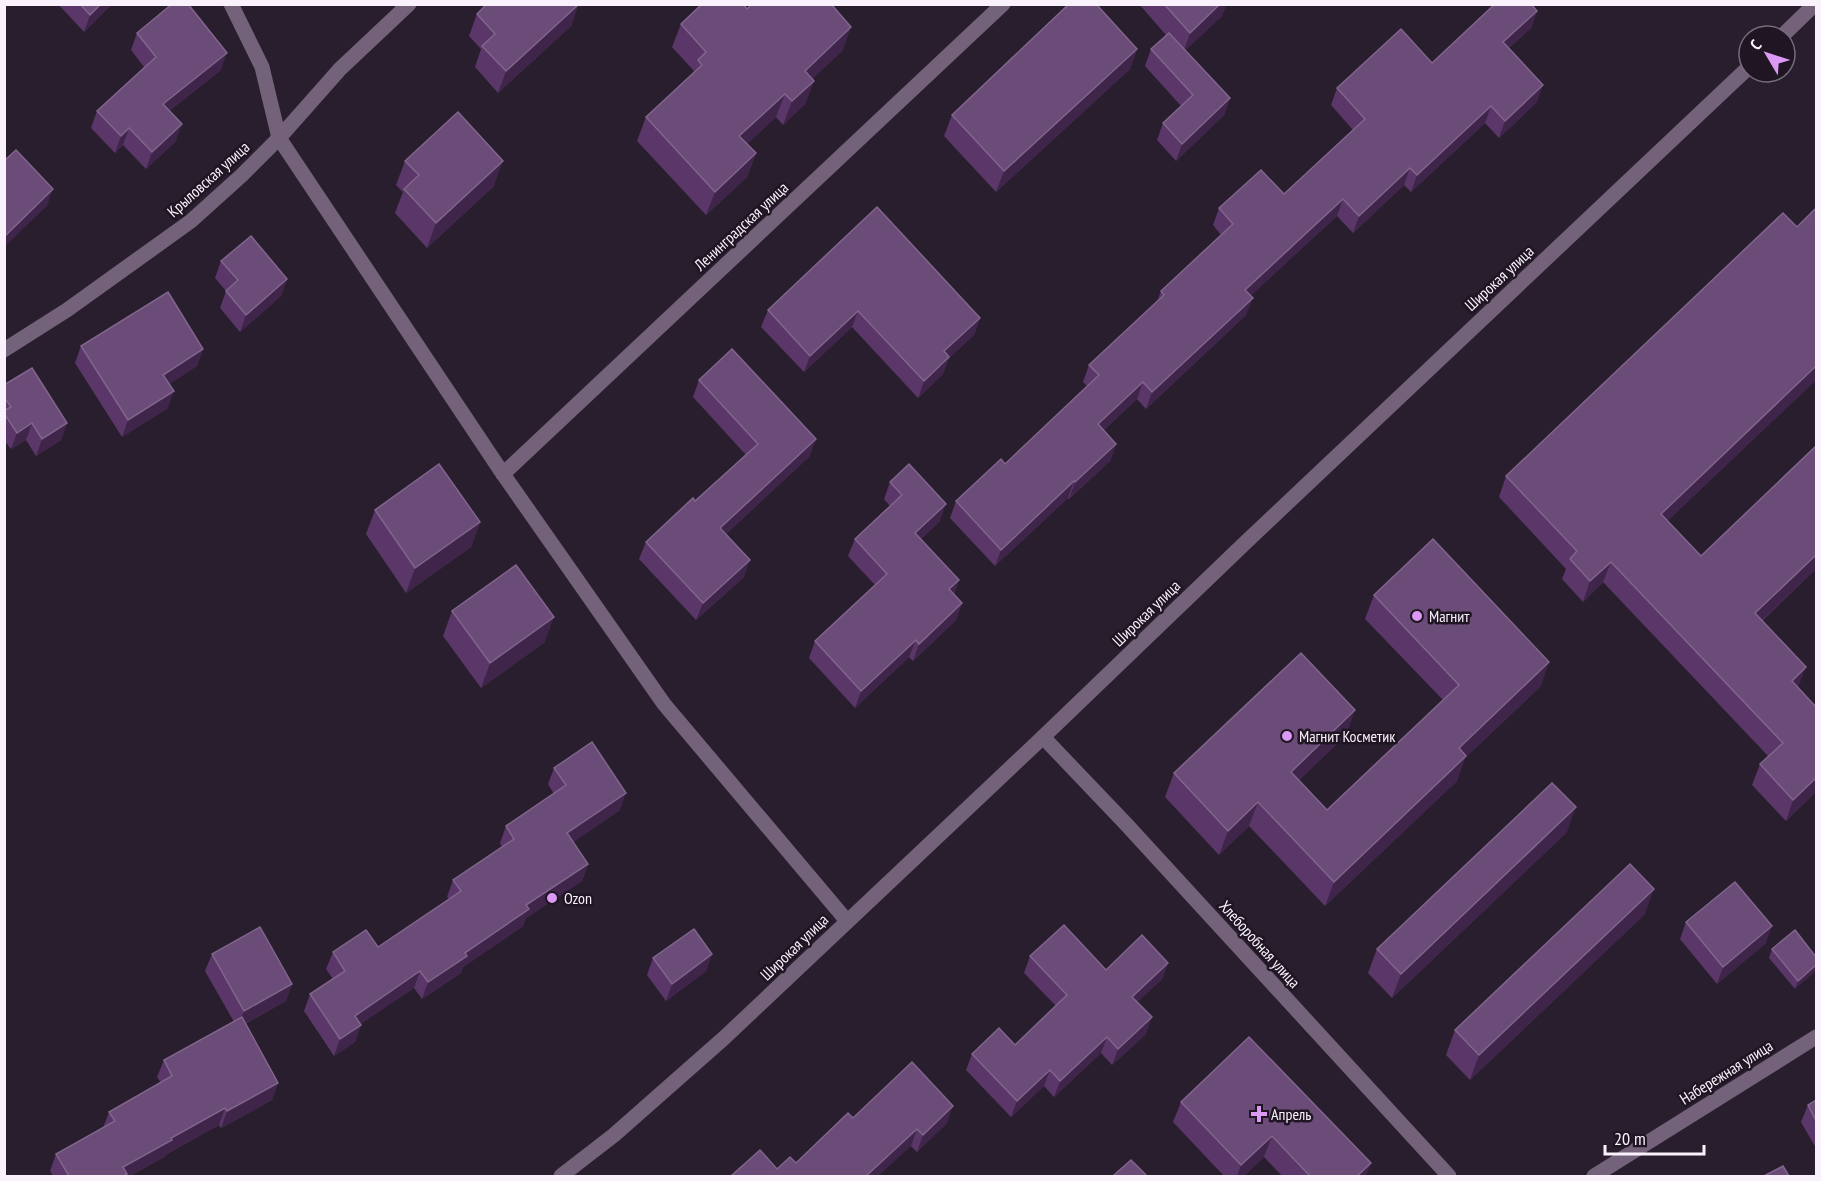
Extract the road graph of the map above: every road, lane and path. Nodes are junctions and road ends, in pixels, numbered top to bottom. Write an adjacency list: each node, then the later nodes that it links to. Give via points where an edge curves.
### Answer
1 (231, 4): 7 (street, via 262,67)
2 (409, 4): 7 (street, Крыловская улица, via 340,69)
3 (1003, 4): 9 (street, Ленинградская улица)
4 (1815, 4): 5 (street)
5 (1794, 24)
6 (1737, 78): 10 (street, Широкая улица)
7 (279, 138): 8 (street, Крыловская улица, via 191,221); 9 (street)
8 (4, 350)
9 (503, 474): 11 (street, via 664,704)
10 (1043, 737): 11 (street, Широкая улица); 14 (street, Хлеборобная улица)
11 (847, 921): 13 (street, Широкая улица, via 724,1038)
12 (1816, 1037): 15 (street, Набережная улица)
13 (561, 1176)
14 (1449, 1176)
15 (1594, 1176)

